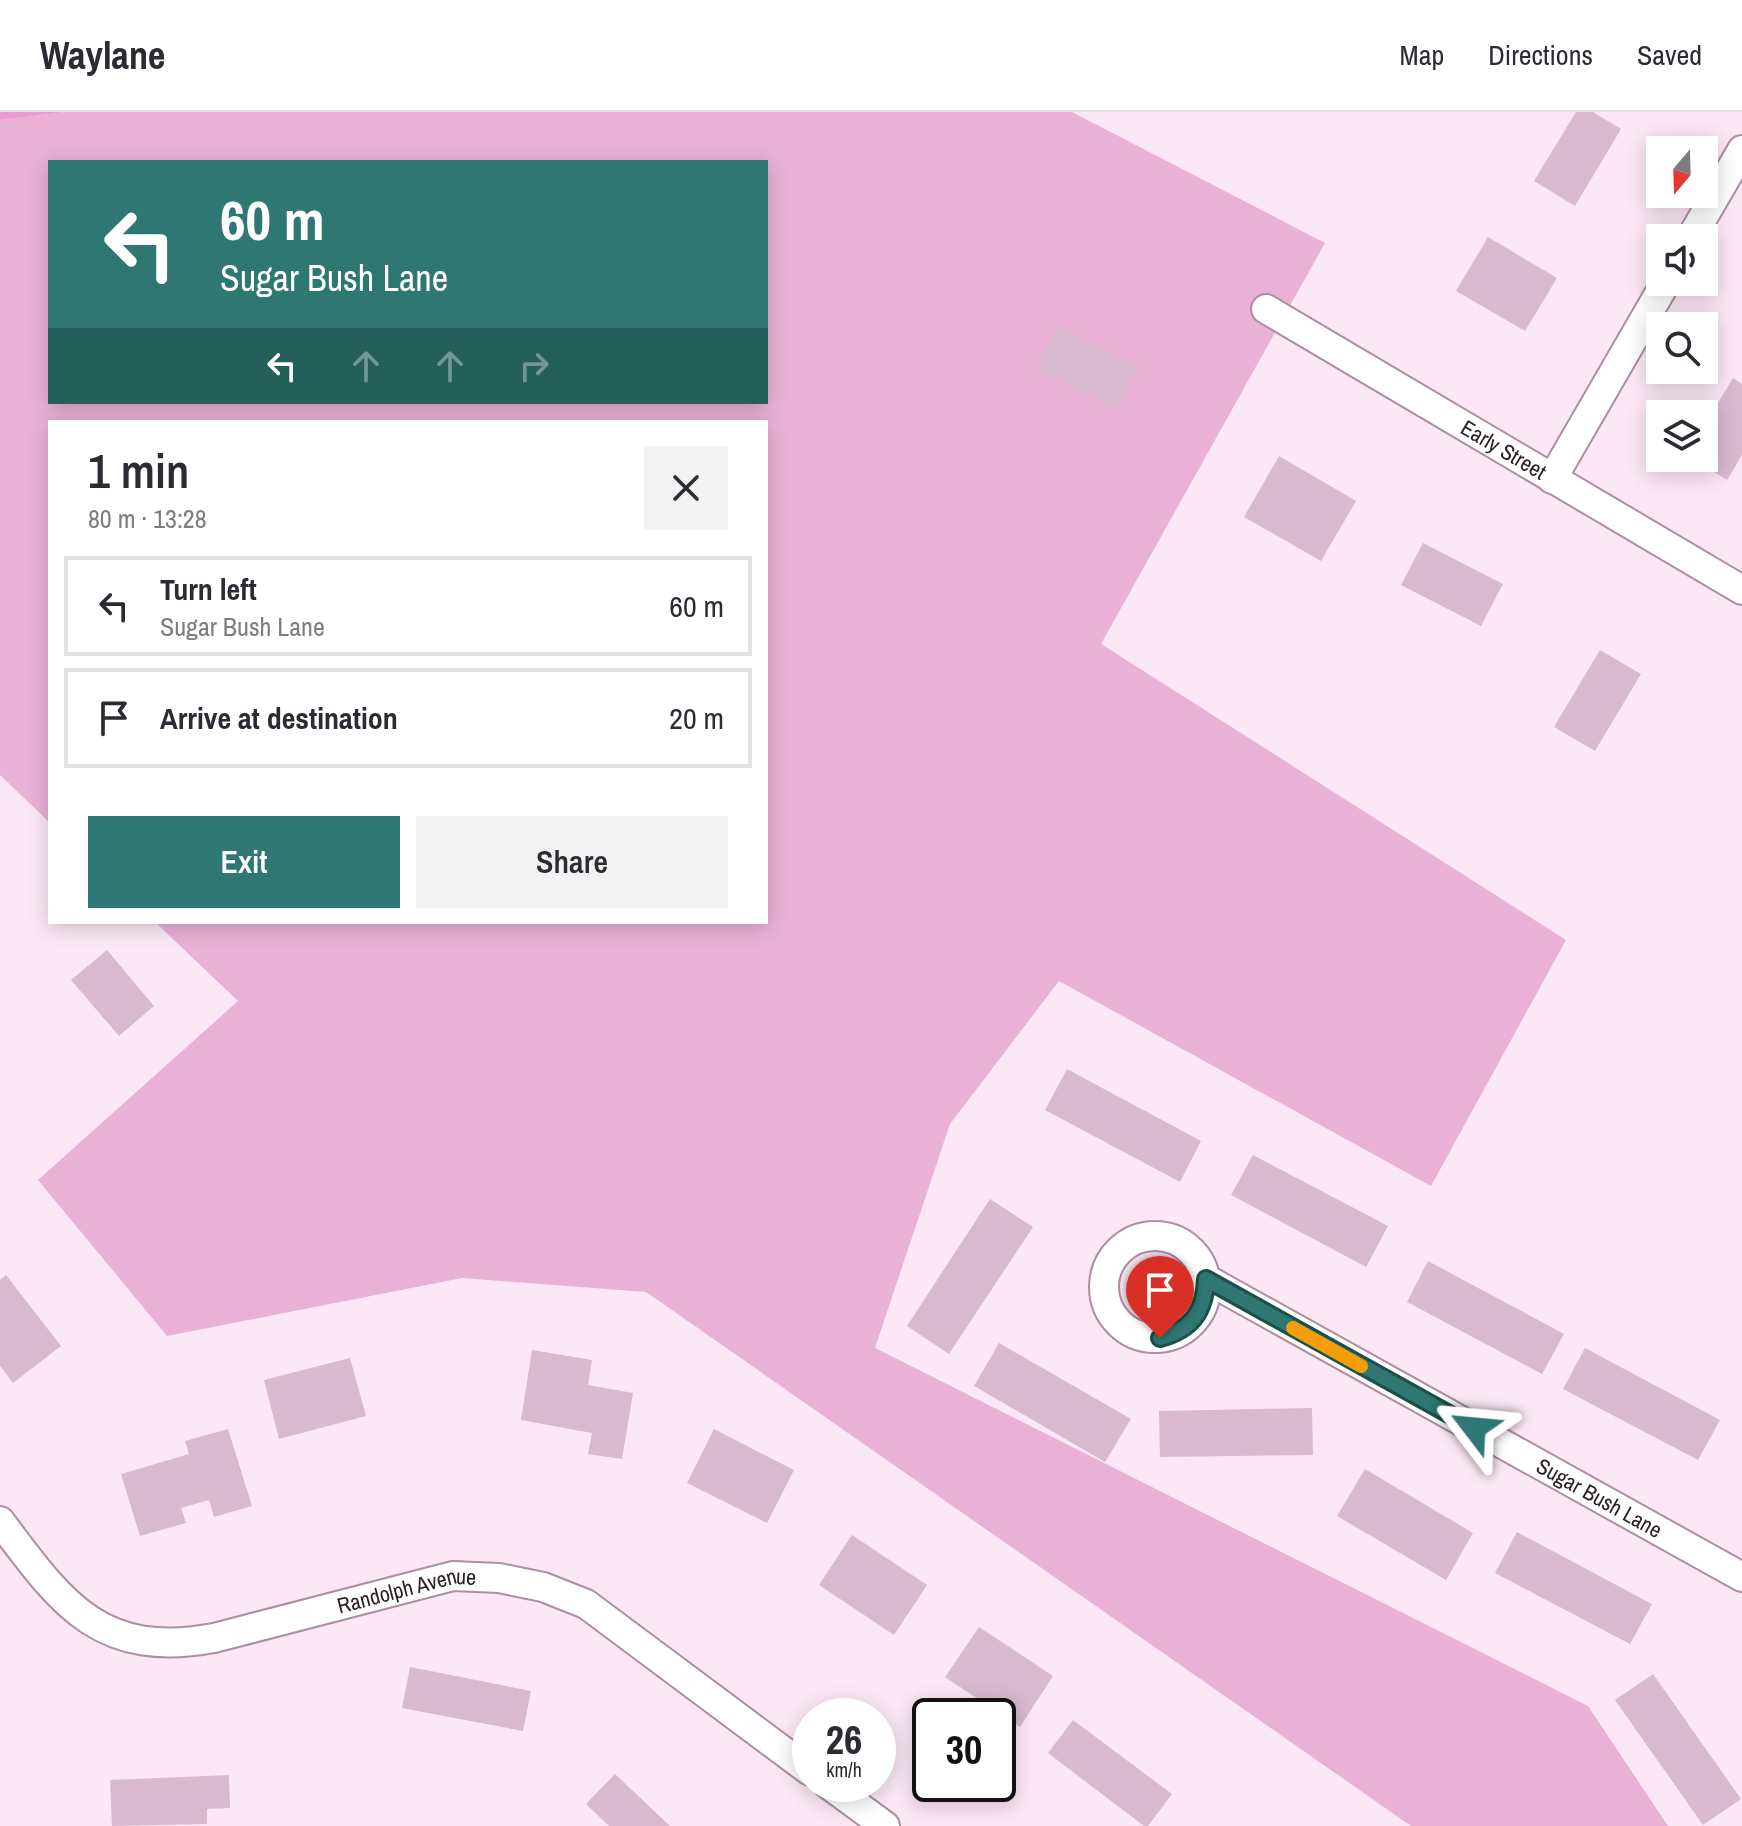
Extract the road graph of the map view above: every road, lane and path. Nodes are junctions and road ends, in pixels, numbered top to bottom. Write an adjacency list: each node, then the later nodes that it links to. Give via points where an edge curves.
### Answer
1 (1742, 150): 2 (street)
2 (1699, 224)
3 (1658, 296): 5 (street)
4 (1266, 309): 5 (street, Early Street)
5 (1552, 479): 6 (street, Early Street)
6 (1742, 590)
7 (1206, 1279): 9 (street, Sugar Bush Lane)
8 (0, 1521): 10 (street, Randolph Avenue, via 65,1602 102,1627 145,1641 214,1638 453,1576 543,1587 586,1604)
9 (1742, 1577)
10 (792, 1758)
11 (850, 1802): 12 (street)
12 (878, 1824)

